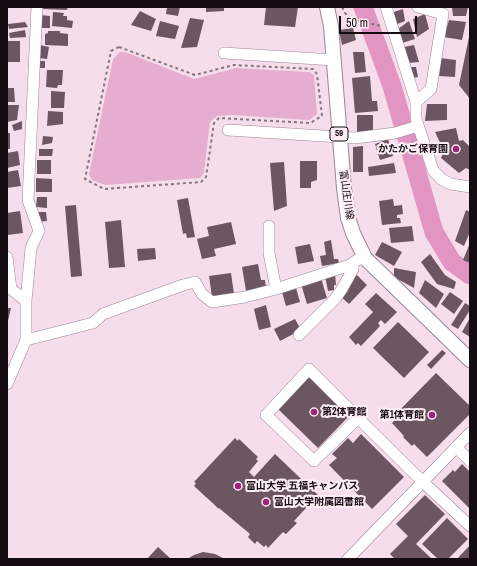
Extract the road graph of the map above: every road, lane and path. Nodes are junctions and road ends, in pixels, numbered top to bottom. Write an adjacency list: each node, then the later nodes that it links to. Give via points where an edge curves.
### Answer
1 (37, 7): 19 (street, via 28,200 39,231 32,248)
2 (327, 7): 8 (main road, 富山庄川線 / 59)
3 (342, 7): 6 (path, via 351,19)
4 (386, 7): 10 (street)
5 (418, 7): 10 (street, via 443,14 431,89)
6 (380, 26)
7 (224, 53): 8 (street)
8 (334, 60): 13 (main road, 富山庄川線 / 59)
9 (313, 69): 9 (path, via 234,65 195,75 120,47 111,51 85,179 104,189 201,182 206,177 214,123 219,118 310,123 322,116 317,74)
10 (416, 102): 11 (street)
11 (414, 127): 13 (street, via 395,133); 14 (street, via 433,170 441,179 451,184)
12 (228, 130): 13 (street)
13 (340, 138): 17 (main road, 富山庄川線 / 59, via 348,218)
14 (470, 187)
15 (268, 226): 18 (street, via 269,253)
16 (7, 257): 19 (street, via 11,289)
17 (359, 260): 18 (street, via 350,266); 20 (street, via 335,299); 22 (main road, 富山庄川線 / 59)
18 (276, 289): 21 (street, via 212,302 202,294 195,282 103,314 93,323)
19 (26, 301): 21 (street)
20 (299, 335)
21 (26, 340): 23 (street)
22 (470, 360)
23 (7, 384)
24 (358, 418): 24 (street, via 314,461 266,416 309,369); 28 (street)
25 (470, 433): 26 (street)
26 (456, 448): 27 (street); 28 (street)
27 (470, 461)
28 (423, 482): 29 (street); 30 (street)
29 (470, 526)
30 (349, 559)

